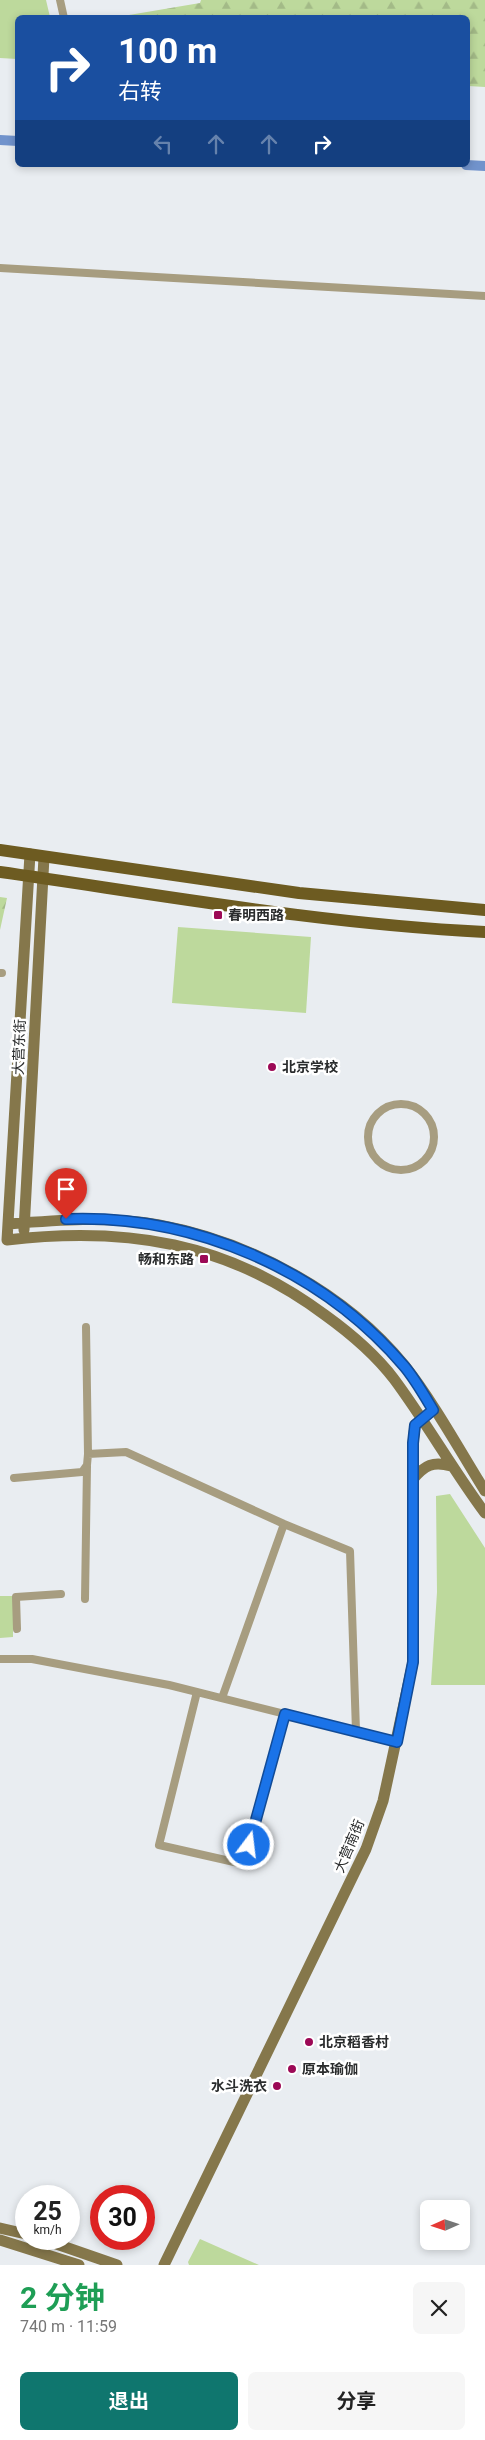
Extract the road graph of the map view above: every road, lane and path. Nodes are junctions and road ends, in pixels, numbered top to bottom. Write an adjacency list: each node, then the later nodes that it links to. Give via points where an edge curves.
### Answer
1 (60, 0): 2 (street)
2 (63, 15)
3 (0, 268): 4 (street)
4 (485, 296)
5 (0, 850): 6 (main road)
6 (30, 854): 7 (main road); 9 (main road, 大营东街)
7 (44, 857): 10 (main road, 大营东街); 11 (main road, via 299,893)
8 (0, 872): 9 (main road)
9 (29, 876): 10 (main road); 15 (main road, 大营东街)
10 (43, 878): 12 (main road, via 159,897 392,927); 14 (main road, 大营东街)
11 (485, 910)
12 (485, 932)
13 (369, 1126): 13 (street, via 368,1142 374,1156 393,1169 415,1167 431,1151 433,1128 428,1117 412,1105 391,1105 378,1113)
14 (24, 1223): 15 (main road); 16 (main road, 大营东街); 18 (main road, via 79,1218 159,1225 248,1252 342,1306 404,1366)
15 (8, 1224): 16 (main road, 大营东街, via 7,1240)
16 (23, 1238): 19 (main road, via 65,1234 146,1240 186,1247 265,1276 352,1335 393,1378)
17 (86, 1328): 20 (street)
18 (433, 1410): 19 (main road); 25 (main road)
19 (421, 1419): 22 (main road); 24 (main road, 大营南街, via 415,1425)
20 (88, 1454): 21 (street); 27 (street, via 126,1452)
21 (87, 1465): 23 (street, via 82,1472); 29 (street)
22 (451, 1466): 24 (main road, via 429,1464); 26 (main road)
23 (14, 1478)
24 (413, 1479): 36 (main road, 大营南街, via 413,1662)
25 (485, 1491)
26 (485, 1513)
27 (284, 1524): 33 (street); 35 (street, via 350,1551)
28 (60, 1594): 30 (street, via 16,1597)
29 (85, 1599)
30 (17, 1629)
31 (0, 1659): 32 (street, via 32,1659)
32 (197, 1692): 33 (street); 34 (street, via 160,1845 243,1864)
33 (222, 1698): 34 (street)
34 (285, 1714): 35 (street)
35 (356, 1731): 36 (street)
36 (397, 1742): 43 (main road, 大营南街, via 383,1800 366,1849)
37 (0, 2228): 38 (main road)
38 (15, 2231)
39 (0, 2240): 41 (main road)
40 (74, 2250): 42 (main road)
41 (79, 2265)
42 (117, 2265)
43 (164, 2265)

